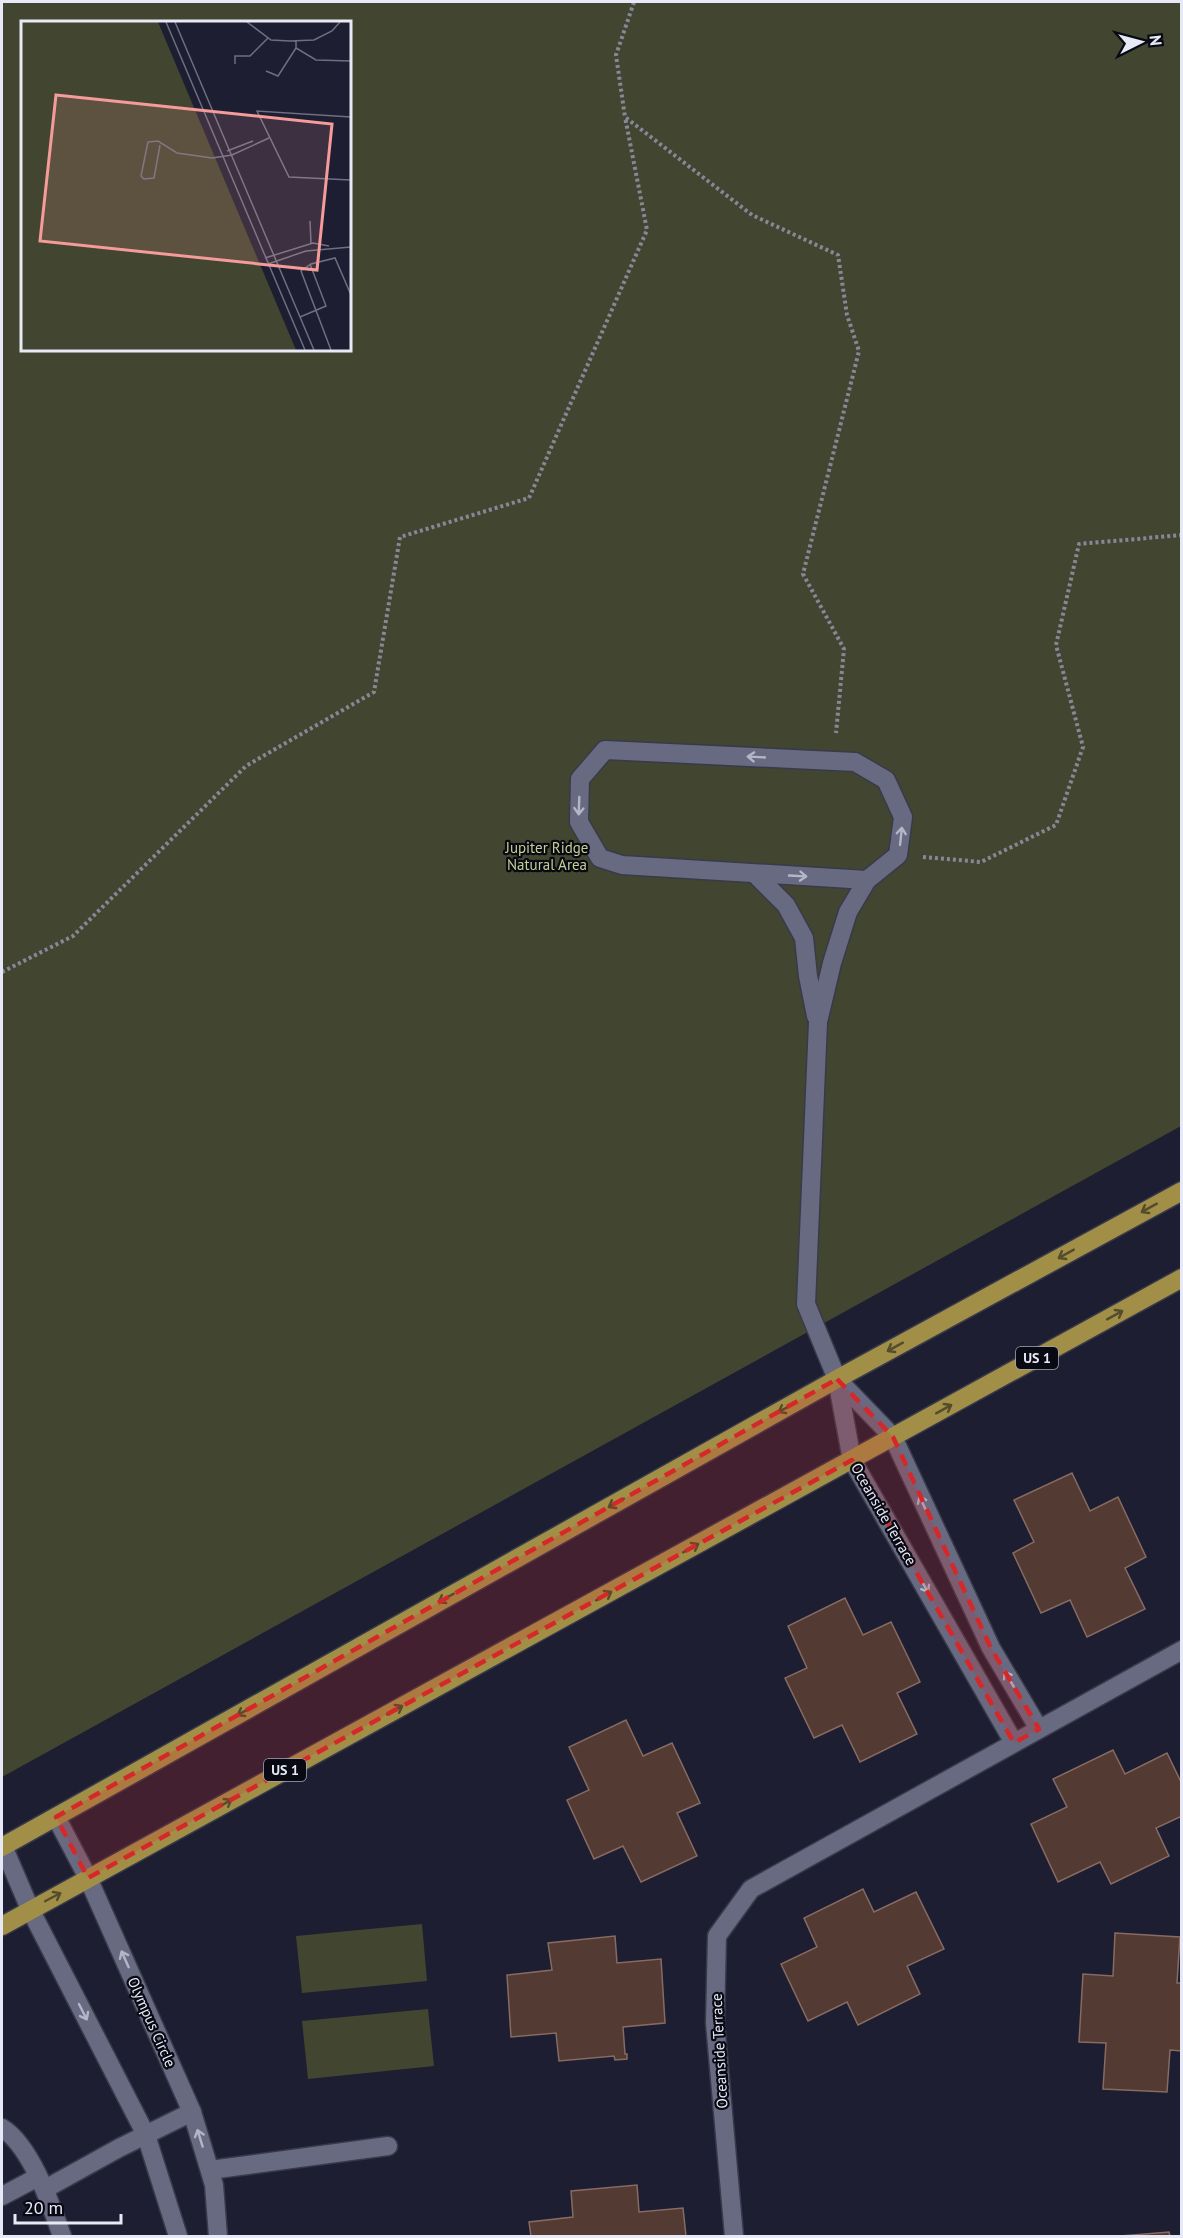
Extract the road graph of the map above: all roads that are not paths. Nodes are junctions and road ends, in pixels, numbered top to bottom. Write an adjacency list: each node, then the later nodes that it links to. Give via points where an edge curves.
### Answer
1 (755, 874): 2 (street, one-way to 2); 2 (street, one-way to 1, via 898,855 903,817 886,780 855,762 605,750 580,779 579,822 600,858 622,865); 3 (street, via 786,905 804,938)
2 (867, 880): 3 (street, via 848,912)
3 (818, 1022): 6 (street, via 806,1304)
4 (1182, 1191): 6 (main road, one-way to 6)
5 (1182, 1278): 7 (main road, US 1, one-way to 5)
6 (837, 1379): 7 (street); 8 (street, Oceanside Terrace); 12 (main road, one-way to 12)
7 (893, 1437): 8 (main road, US 1); 10 (street, one-way to 7, via 991,1648)
8 (852, 1460): 11 (street, Oceanside Terrace, one-way to 11); 14 (main road, US 1, one-way to 8)
9 (1182, 1650): 10 (street, Oceanside Terrace)
10 (1039, 1729): 11 (street, Oceanside Terrace)
11 (1014, 1743): 27 (street, Oceanside Terrace, via 751,1889 717,1936 715,2023)
12 (56, 1816): 13 (main road); 14 (street, Olympus Circle)
13 (2, 1846): 15 (street)
14 (88, 1878): 15 (main road, US 1, one-way to 14); 17 (street, Olympus Circle, one-way to 14)
15 (30, 1910): 16 (main road, US 1); 19 (street, one-way to 19)
16 (2, 1926)
17 (192, 2112): 19 (street); 21 (street, Olympus Circle, one-way to 17)
18 (2, 2128): 22 (street, via 12,2135)
19 (146, 2135): 22 (street); 25 (street)
20 (388, 2146): 21 (street)
21 (210, 2170): 26 (street, Olympus Circle)
22 (42, 2183): 23 (street); 24 (street)
23 (2, 2196)
24 (62, 2236)
25 (178, 2236)
26 (218, 2236)
27 (734, 2236)

